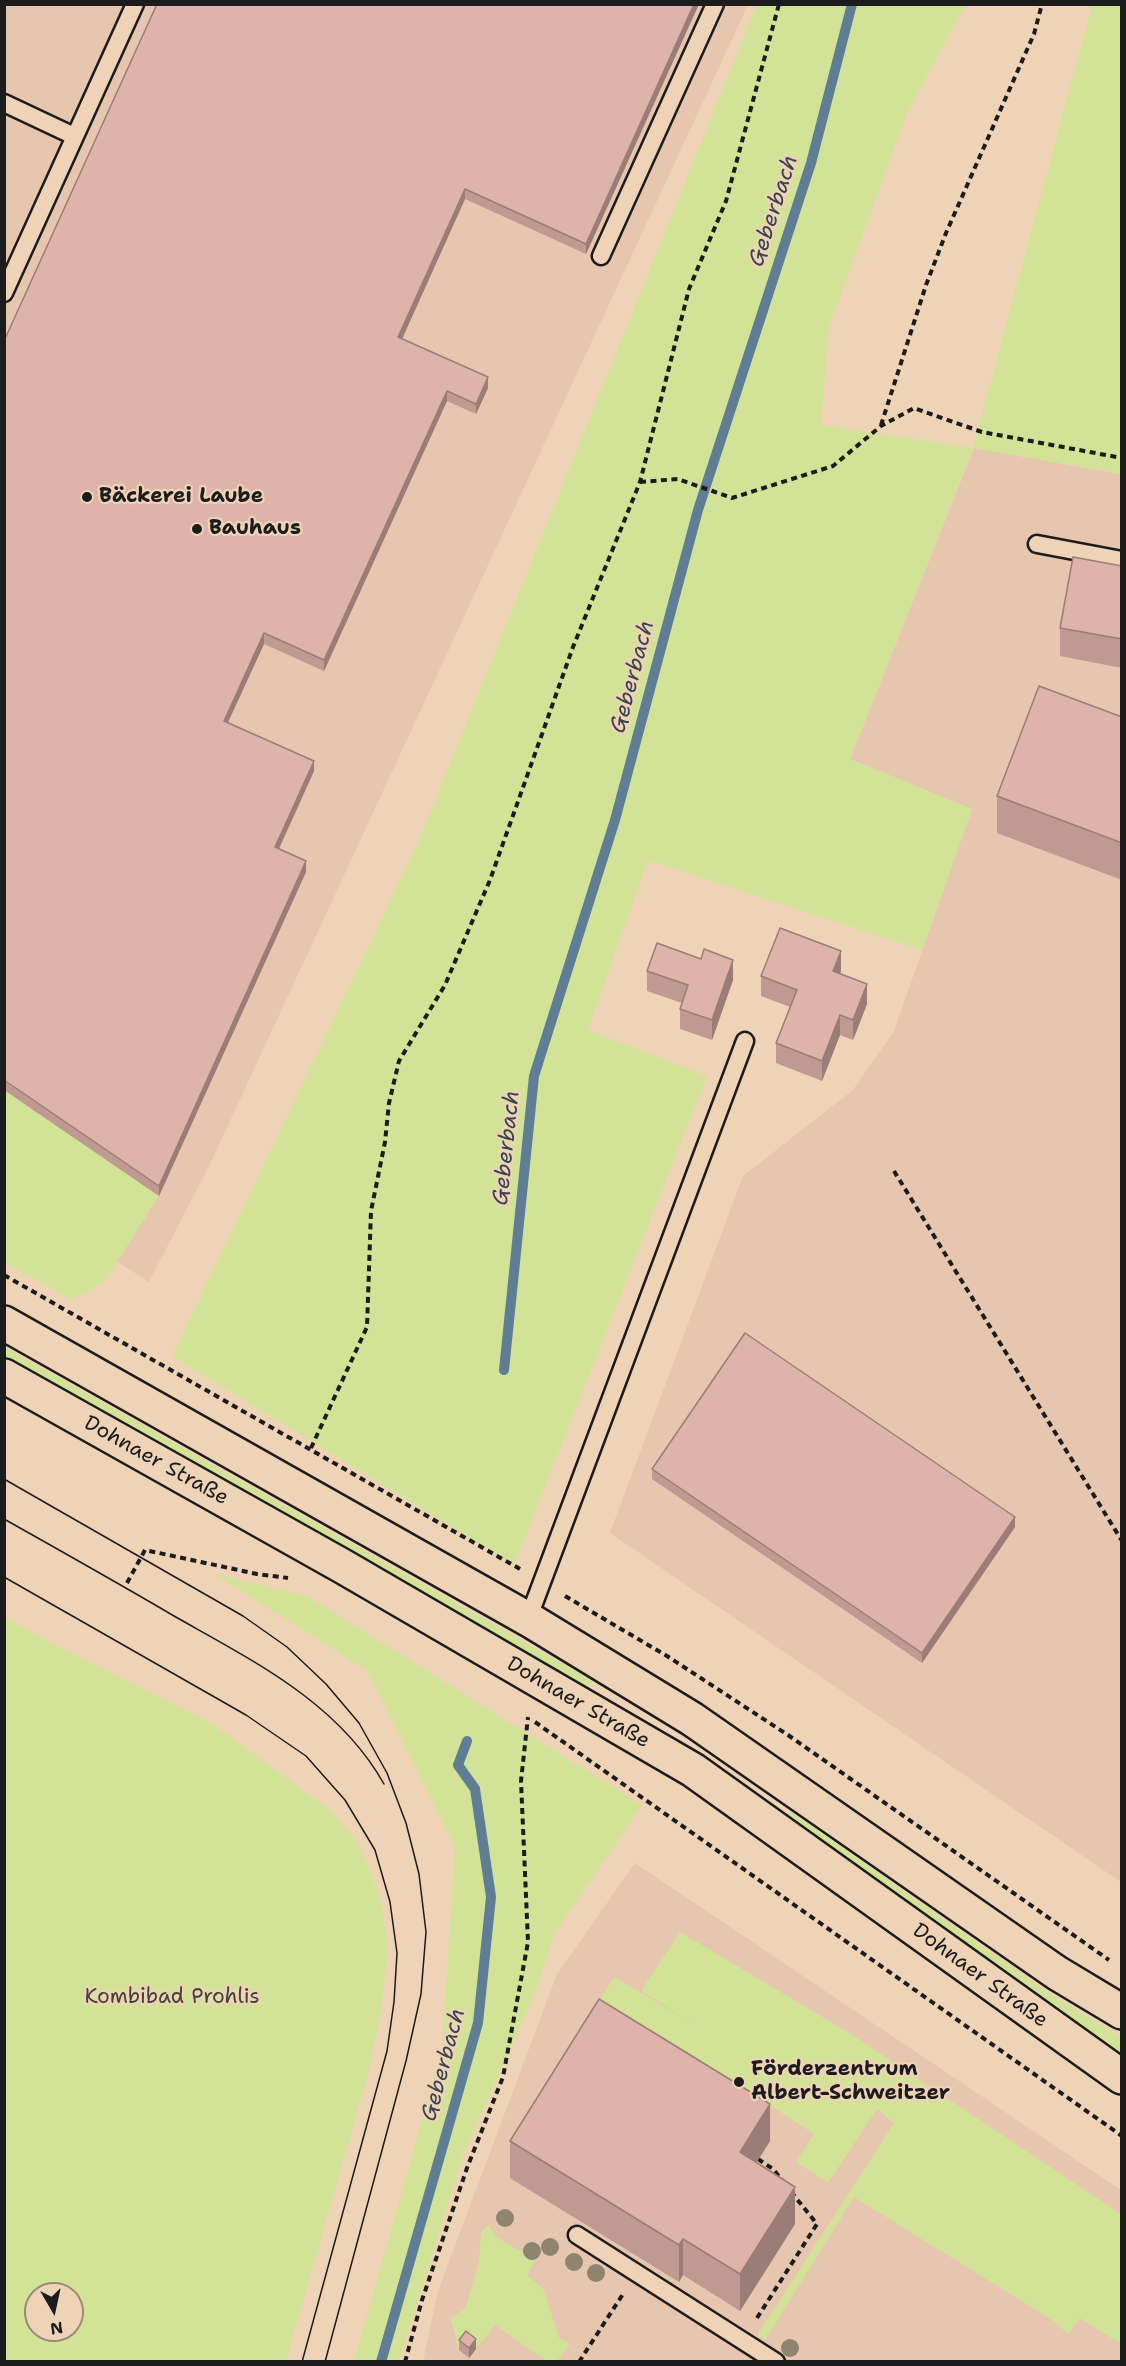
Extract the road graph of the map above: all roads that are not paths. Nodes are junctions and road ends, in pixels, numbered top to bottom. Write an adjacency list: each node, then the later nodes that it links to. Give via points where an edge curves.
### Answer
1 (135, 4): 4 (lane)
2 (715, 4): 5 (lane)
3 (4, 103): 4 (lane)
4 (74, 136): 6 (lane)
5 (601, 256)
6 (4, 293)
7 (1037, 544): 8 (lane)
8 (1122, 560)
9 (745, 1041): 12 (lane, via 533,1606)
10 (4, 1323): 12 (main road, Dohnaer Straße)
11 (4, 1376): 14 (main road, Dohnaer Straße, via 693,1770)
12 (533, 1622): 13 (main road, Dohnaer Straße, via 692,1719 1057,1973)
13 (1122, 2012)
14 (1122, 2077)
15 (577, 2235): 16 (lane)
16 (776, 2361)

